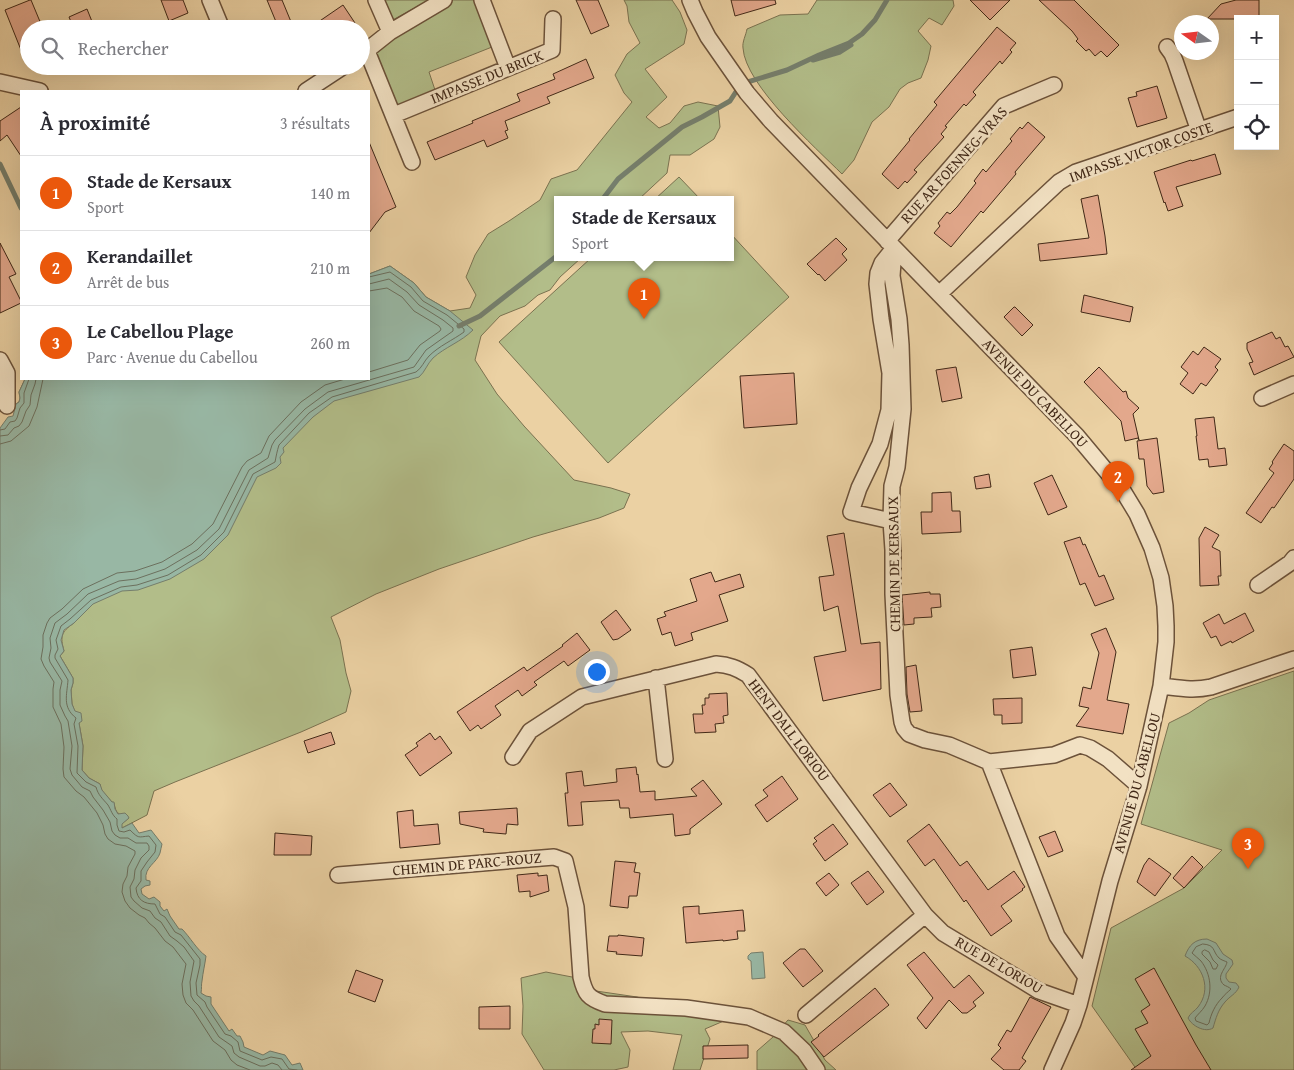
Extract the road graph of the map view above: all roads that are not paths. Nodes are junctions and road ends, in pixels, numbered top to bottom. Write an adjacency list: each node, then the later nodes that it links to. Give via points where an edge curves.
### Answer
1 (210, 0): 7 (street)
2 (376, 0): 8 (street)
3 (444, 0): 8 (street)
4 (482, 0): 12 (street)
5 (690, 0): 22 (street, AVENUE DU CABELLOU, via 708,37 747,92)
6 (553, 19): 12 (street, IMPASSE DU BRICK, via 552,50)
7 (218, 20)
8 (390, 32): 9 (street)
9 (370, 48)
10 (1167, 48): 20 (street, via 1175,61)
11 (370, 65): 18 (street)
12 (508, 68): 18 (street, IMPASSE DU BRICK)
13 (330, 75): 17 (street)
14 (0, 82): 16 (street)
15 (1054, 85): 22 (street, RUE AR FOENNEG-VRAS, via 1004,106)
16 (36, 90)
17 (308, 90)
18 (394, 115): 21 (street)
19 (1234, 119): 20 (street, IMPASSE VICTOR COSTE)
20 (1199, 131): 23 (street, IMPASSE VICTOR COSTE, via 1076,172 1059,182)
21 (412, 162)
22 (891, 245): 23 (street, AVENUE DU CABELLOU); 28 (street, CHEMIN DE KERSAUX, via 901,345 903,409 892,486); 28 (street, RUE AR FOENNEG-VRAS, via 878,273 877,284 890,373 889,410 880,444 851,512)
23 (939, 294): 33 (street, AVENUE DU CABELLOU, via 1078,436 1123,490 1137,514 1161,578 1166,626)
24 (0, 360): 27 (street, via 7,374)
25 (1294, 384): 26 (street)
26 (1262, 398)
27 (7, 406)
28 (891, 521): 36 (street, CHEMIN DE KERSAUX, via 898,695 904,728 909,734 949,745)
29 (1294, 558): 30 (street)
30 (1258, 585)
31 (1294, 659): 33 (street, via 1211,687 1190,690)
32 (656, 678): 34 (street, HENT DALL LORIOU, via 582,697 530,731); 35 (street); 38 (street, HENT DALL LORIOU, via 716,664 726,664 748,675)
33 (1162, 686): 37 (street, AVENUE DU CABELLOU)
34 (513, 757)
35 (665, 759)
36 (989, 762): 37 (street, CHEMIN DE KERSAUX, via 1054,755 1080,745 1108,759); 41 (street, via 1057,936)
37 (1139, 786): 41 (street, AVENUE DU CABELLOU, via 1110,881)
38 (846, 806): 40 (street, RUE DE LORIOU)
39 (338, 875): 44 (street, CHEMIN DE PARC-ROUZ, via 554,857 565,861 576,907 581,977 592,999 605,1004 686,1008 749,1016 784,1032)
40 (925, 915): 42 (street, RUE DE LORIOU, via 944,933 1039,991); 43 (street)
41 (1086, 978): 42 (street, AVENUE DU CABELLOU)
42 (1079, 1006): 45 (street, AVENUE DU CABELLOU)
43 (806, 1015)
44 (817, 1070)
45 (1052, 1070)

